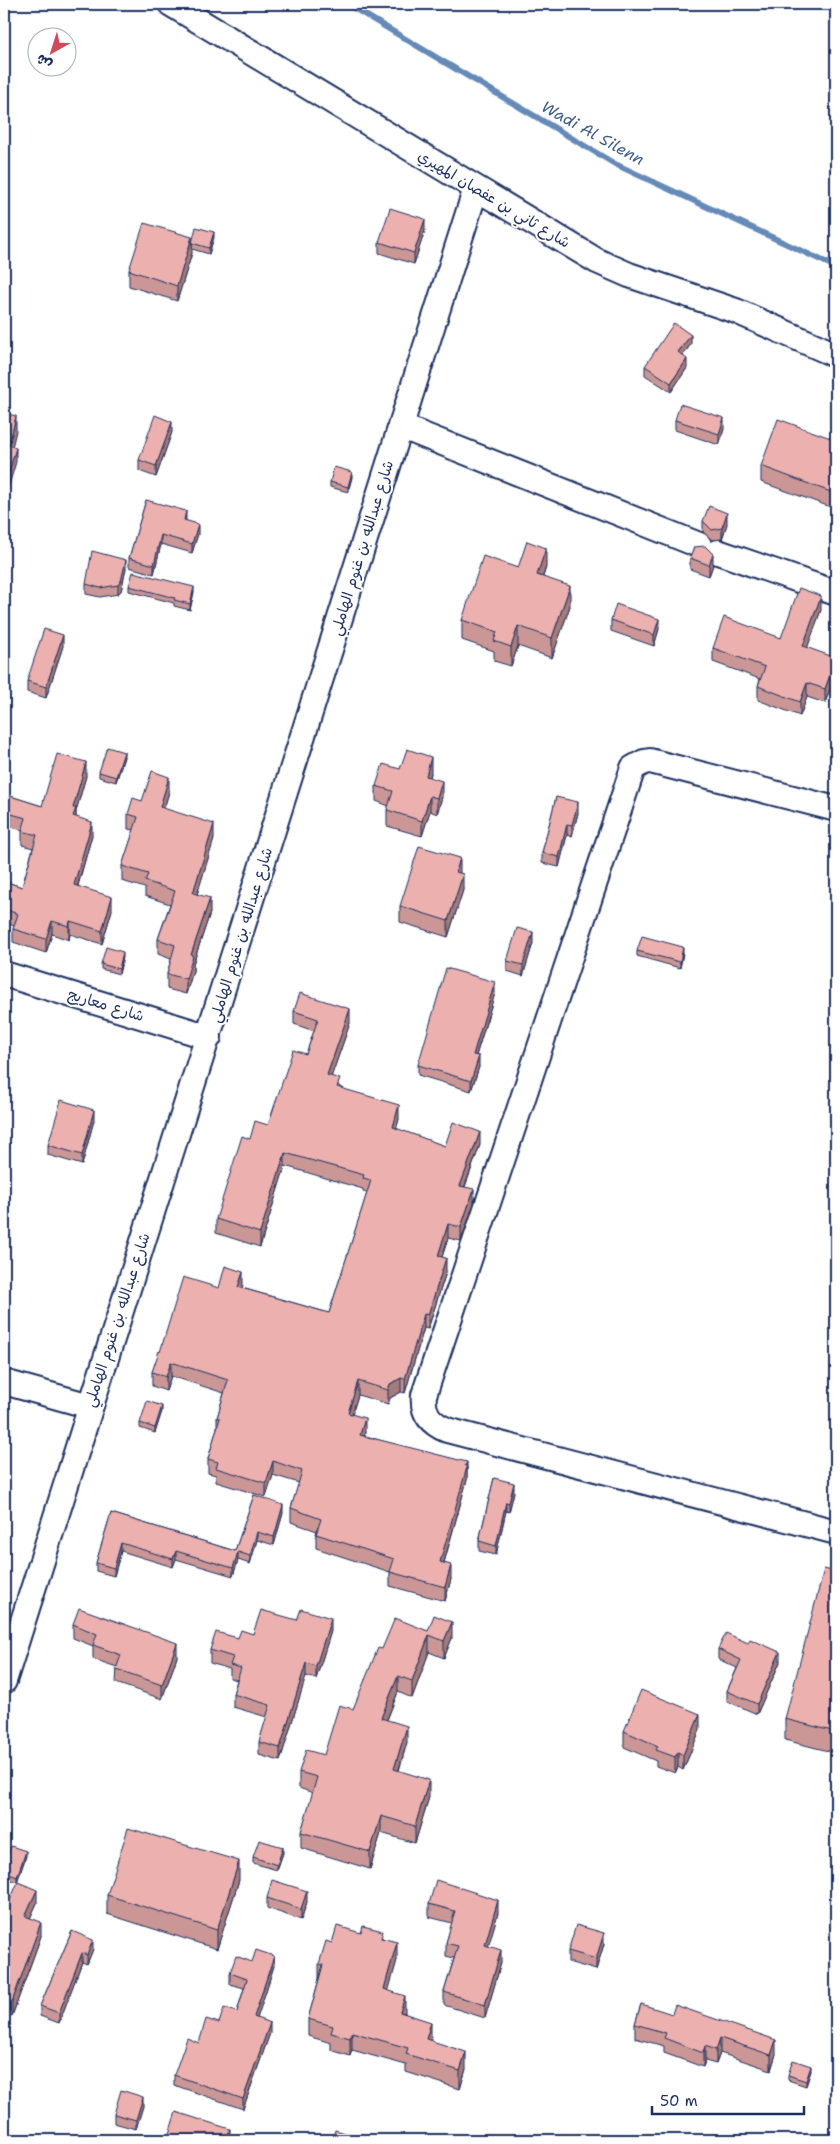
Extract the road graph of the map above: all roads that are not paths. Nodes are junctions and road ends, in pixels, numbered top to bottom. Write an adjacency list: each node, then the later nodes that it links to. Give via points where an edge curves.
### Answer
1 (171, 4): 2 (street, شارع ثاني بن عفصان المهيري)
2 (476, 188): 3 (street, شارع ثاني بن عفصان المهيري, via 597,261 736,311); 4 (street, شارع عبدالله بن غنوم الهاملي)
3 (836, 355)
4 (400, 426): 5 (street, via 708,548); 8 (street, شارع عبدالله بن غنوم الهاملي)
5 (836, 593)
6 (836, 808): 11 (street, via 650,761 633,768 423,1404 431,1422 447,1430)
7 (4, 974): 8 (street, شارع معاريج)
8 (209, 1037): 10 (street, شارع عبدالله بن غنوم الهاملي)
9 (4, 1382): 10 (street)
10 (90, 1406): 12 (street, شارع عبدالله بن غنوم الهاملي)
11 (836, 1532)
12 (4, 1680)

